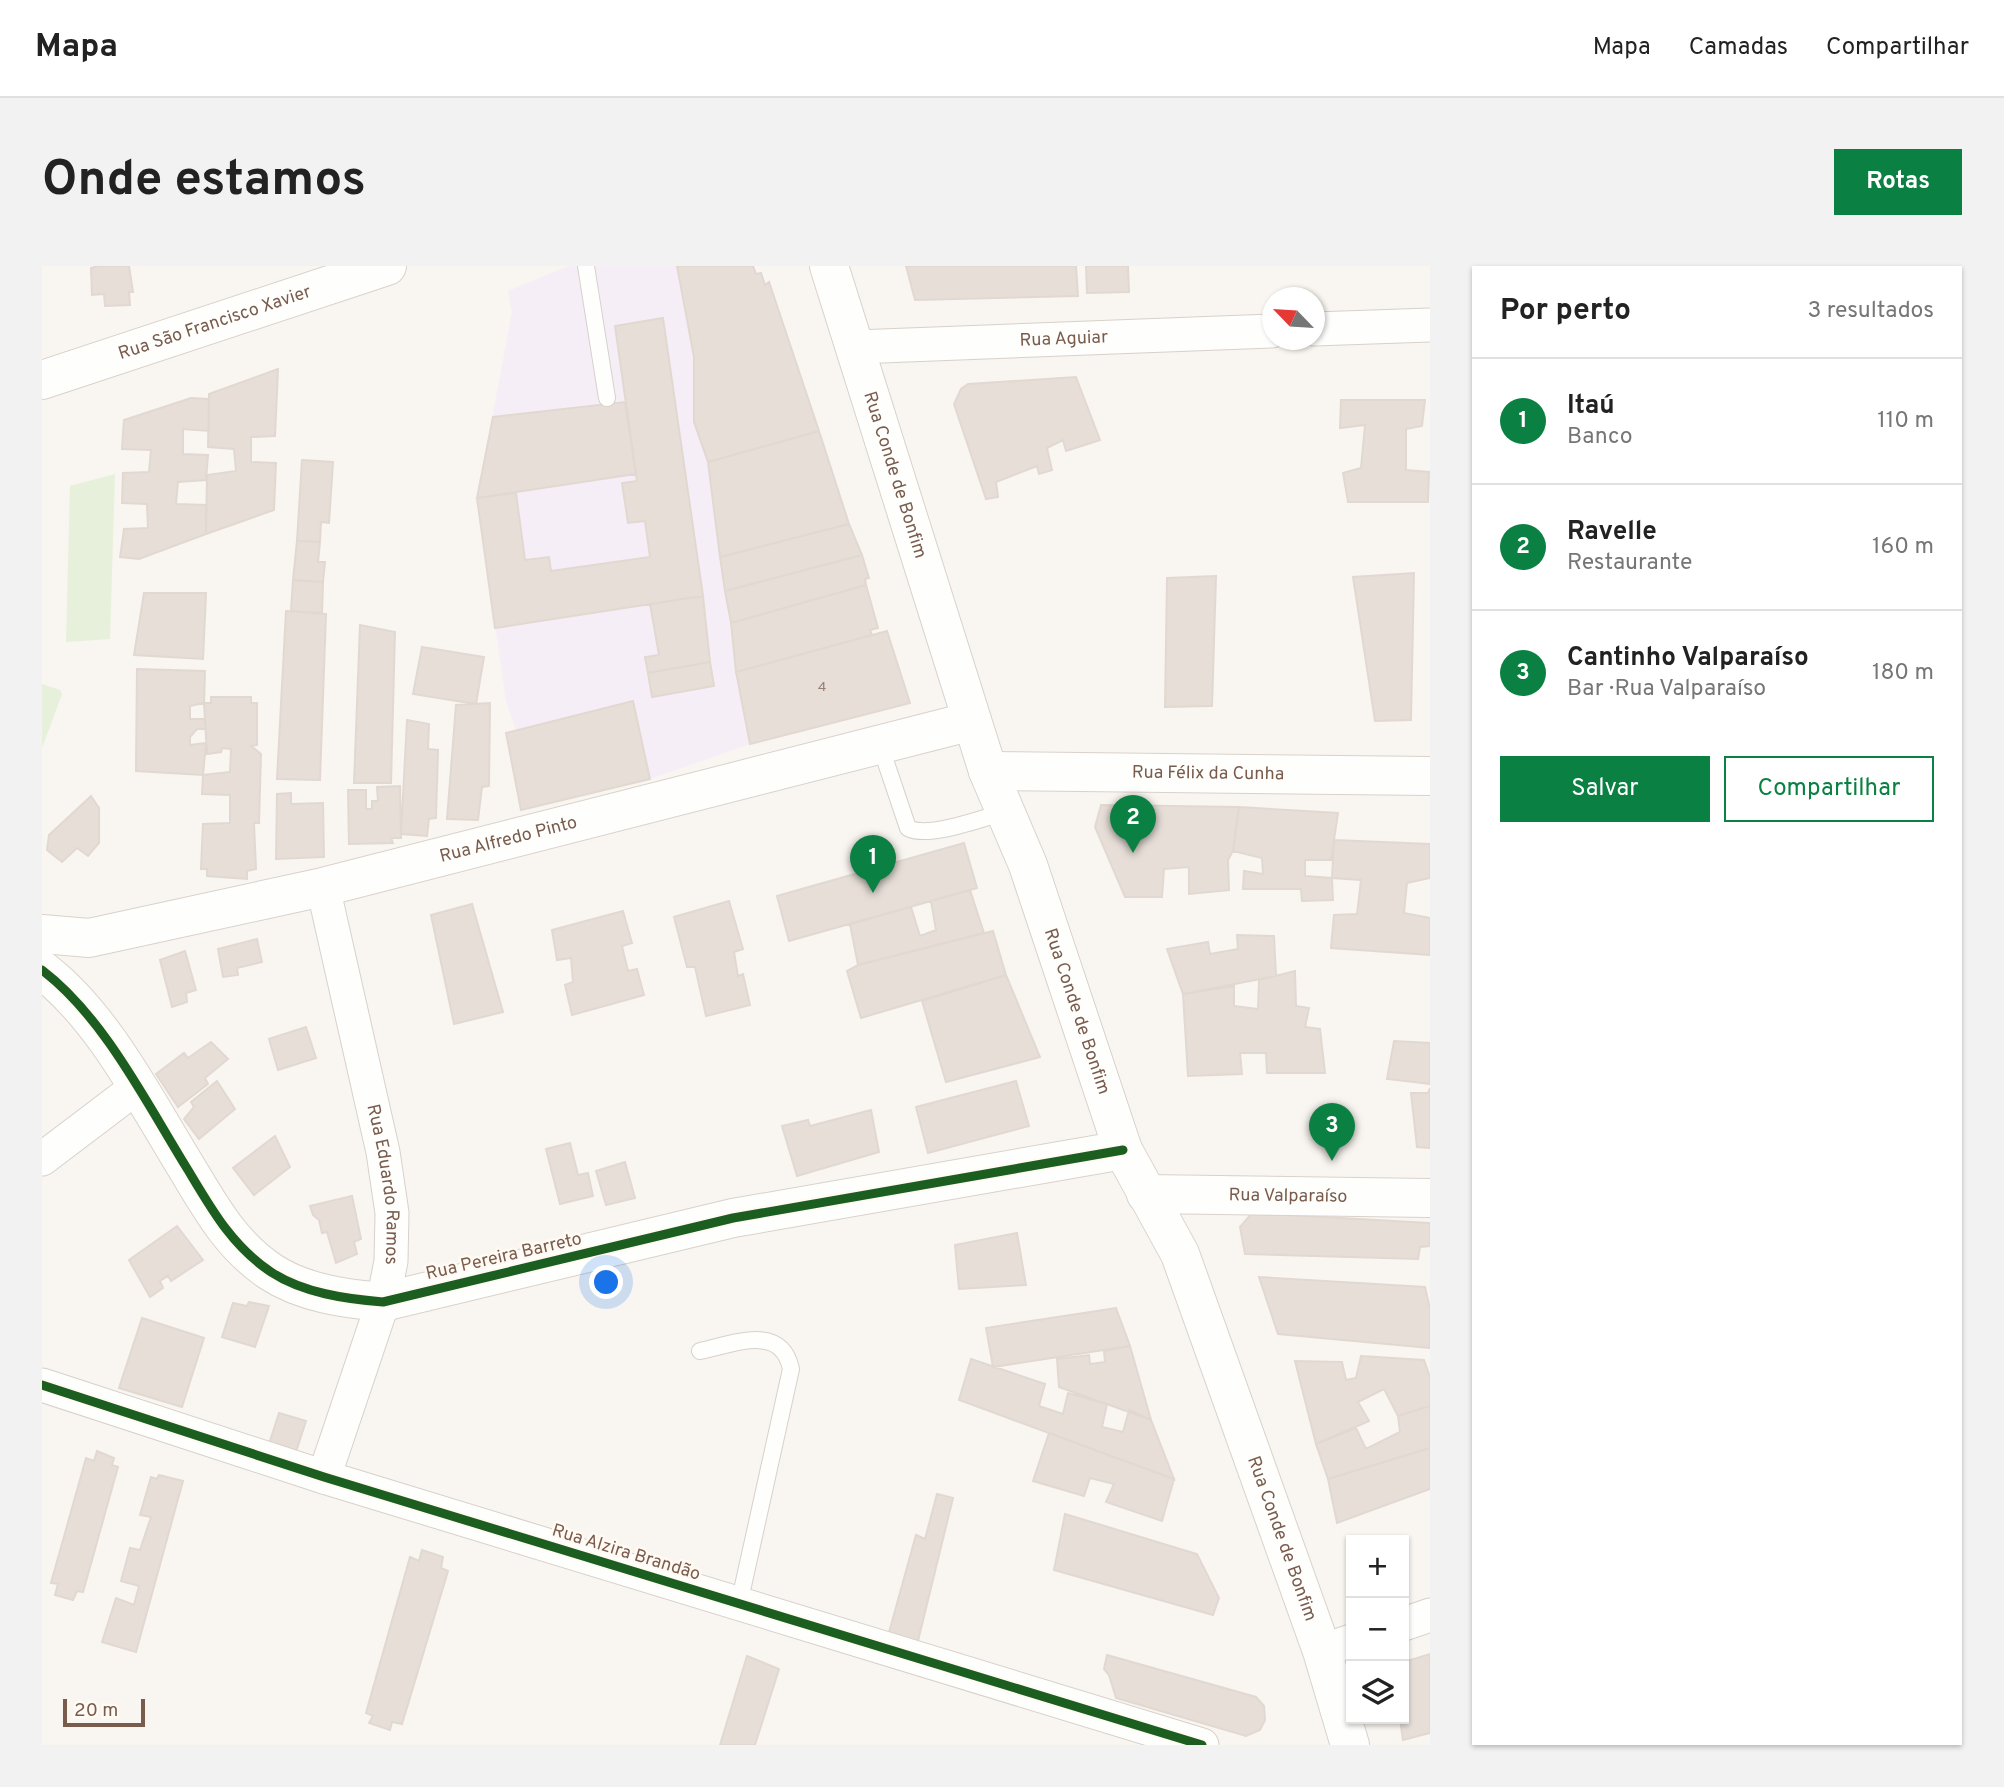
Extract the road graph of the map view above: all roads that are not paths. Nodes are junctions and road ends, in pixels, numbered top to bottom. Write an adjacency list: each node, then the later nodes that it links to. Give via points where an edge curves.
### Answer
1 (387, 266): 8 (street, Rua São Francisco Xavier)
2 (586, 266): 9 (lane)
3 (829, 266): 7 (street, Rua Conde de Bonfim)
4 (1430, 325): 5 (street)
5 (1325, 329)
6 (1262, 331): 7 (street, Rua Aguiar)
7 (856, 347): 10 (street, Rua Conde de Bonfim)
8 (42, 380)
9 (607, 398)
10 (972, 721): 11 (street, Rua Alfredo Pinto); 12 (street, Rua Conde de Bonfim)
11 (880, 745): 14 (lane, via 908,828 929,832); 15 (street, Rua Alfredo Pinto)
12 (988, 771): 13 (street, Rua Félix da Cunha); 14 (street, Rua Conde de Bonfim)
13 (1430, 776)
14 (1005, 813): 20 (street, Rua Conde de Bonfim, via 1028,865)
15 (323, 887): 17 (street, Rua Alfredo Pinto); 24 (street, Rua Eduardo Ramos, via 383,1152 392,1213 391,1262)
16 (42, 934): 17 (street, Rua Alfredo Pinto)
17 (89, 938): 18 (street)
18 (54, 979): 19 (street, Rua Pereira Barreto)
19 (137, 1087): 21 (street); 24 (street, Rua Pereira Barreto, via 227,1234 244,1251 273,1274 303,1286 344,1298)
20 (1123, 1150): 22 (street, Rua Conde de Bonfim); 24 (street, Rua Pereira Barreto, via 733,1218)
21 (42, 1159)
22 (1146, 1194): 23 (street, Rua Valparaíso); 31 (street, Rua Conde de Bonfim, via 1180,1254)
23 (1430, 1198)
24 (383, 1302): 27 (street, Rua Eduardo Ramos)
25 (700, 1351): 28 (lane, via 760,1339 783,1348 791,1369)
26 (42, 1385): 27 (street, Rua Alzira Brandão)
27 (324, 1477): 28 (street, Rua Alzira Brandão)
28 (739, 1604): 32 (street, Rua Alzira Brandão)
29 (1430, 1615): 30 (street)
30 (1409, 1622)
31 (1336, 1646): 33 (street, Rua Conde de Bonfim)
32 (1202, 1745)
33 (1350, 1745)

